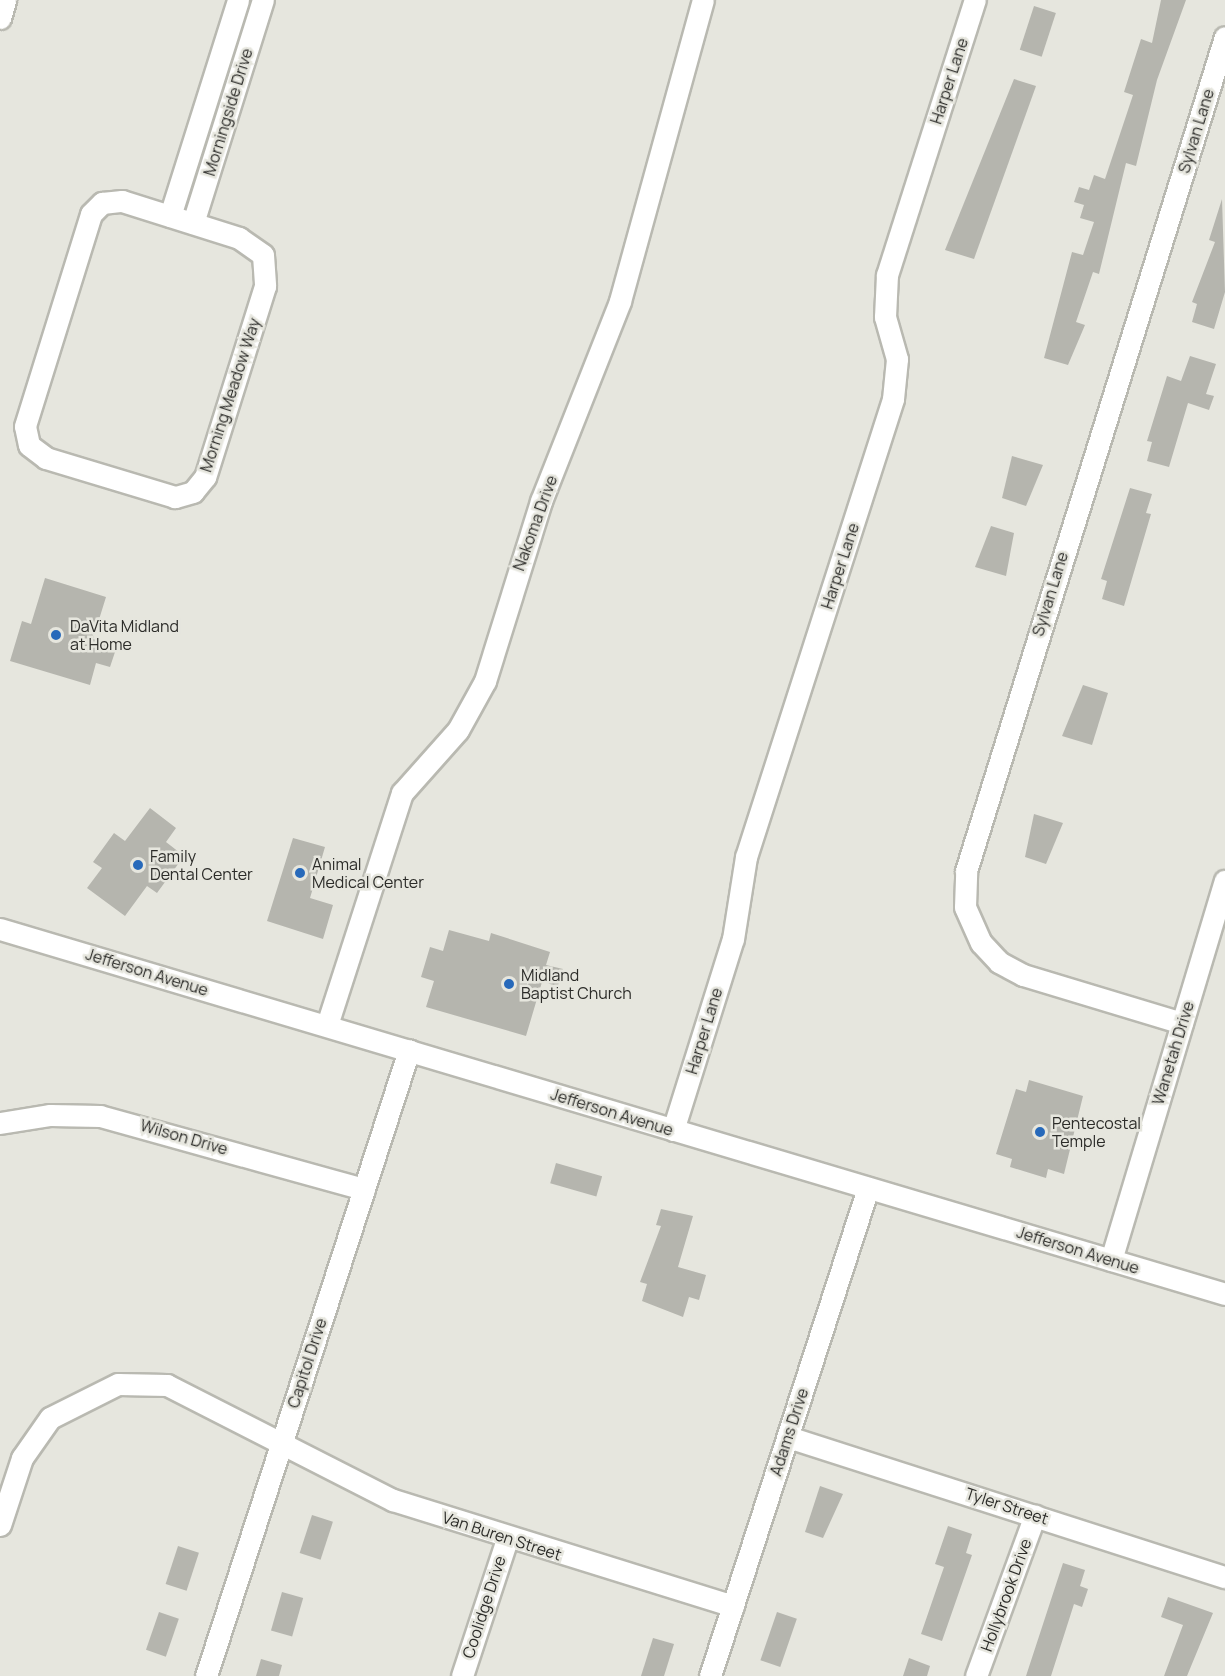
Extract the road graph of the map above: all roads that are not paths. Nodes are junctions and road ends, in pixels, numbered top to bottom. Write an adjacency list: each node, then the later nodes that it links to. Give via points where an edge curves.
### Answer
1 (5, 0): 6 (street)
2 (238, 0): 8 (street, Morningside Drive)
3 (263, 0): 9 (street, Morningside Drive)
4 (703, 0): 13 (street, Nakoma Drive, via 620,301 541,501 485,681 458,730 402,793)
5 (975, 0): 16 (street, Harper Lane, via 887,275 885,317 897,359 893,399 746,857 734,939)
6 (0, 18)
7 (1225, 37): 12 (street, Sylvan Lane, via 966,872 965,907 981,943 999,962 1023,975)
8 (170, 216): 9 (street, Morning Meadow Way); 9 (street, Morning Meadow Way, via 122,201 102,203 91,214 25,426 28,445 46,458 175,498 193,492 205,477 265,286 263,255 238,238)
9 (193, 224)
10 (1225, 881): 12 (street, Wanetah Drive)
11 (0, 928): 13 (street, Jefferson Avenue)
12 (1182, 1023): 19 (street, Wanetah Drive)
13 (327, 1025): 14 (street, Jefferson Avenue)
14 (409, 1050): 16 (street, Jefferson Avenue); 18 (street, Capitol Drive)
15 (0, 1123): 18 (street, Wilson Drive, via 50,1115 100,1116)
16 (673, 1130): 17 (street, Jefferson Avenue)
17 (868, 1188): 19 (street, Jefferson Avenue); 21 (street, Adams Drive)
18 (364, 1190): 22 (street, Capitol Drive)
19 (1111, 1260): 20 (street, Jefferson Avenue)
20 (1225, 1294)
21 (788, 1437): 23 (street, Tyler Street); 27 (street, Adams Drive)
22 (283, 1440): 24 (street, Van Buren Street, via 167,1385 118,1384 50,1418 22,1458); 25 (street, Van Buren Street, via 393,1500); 28 (street, Capitol Drive)
23 (1035, 1515): 26 (street, Tyler Street); 31 (street, Hollybrook Drive)
24 (0, 1525)
25 (507, 1539): 27 (street, Van Buren Street); 29 (street, Coolidge Drive)
26 (1225, 1577)
27 (733, 1606): 30 (street, Adams Drive)
28 (206, 1676)
29 (462, 1676)
30 (710, 1676)
31 (976, 1676)

